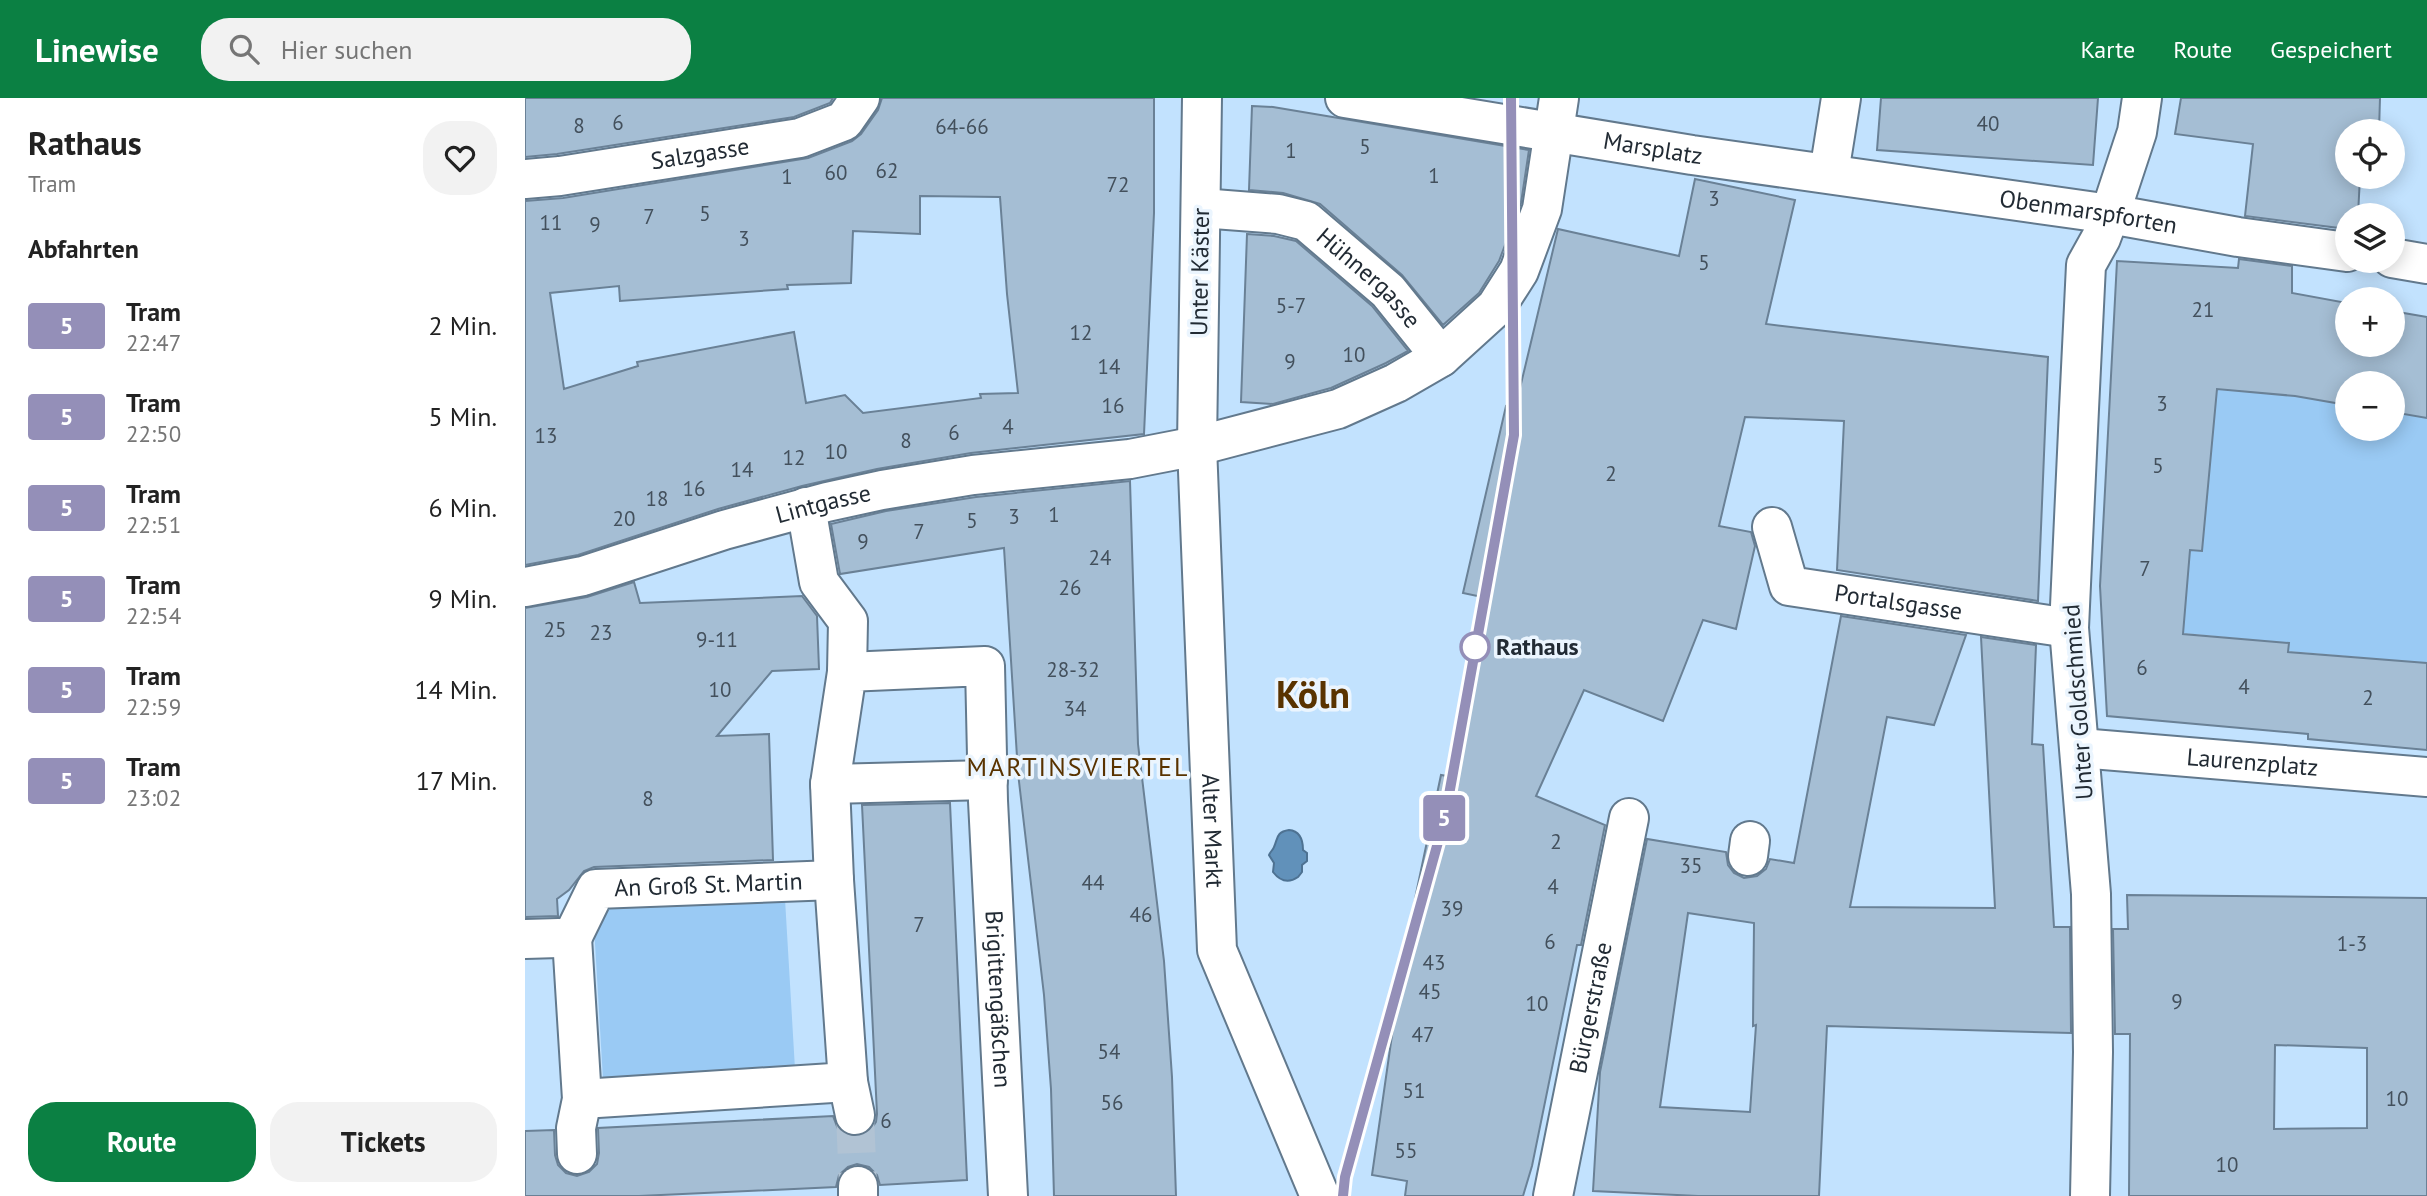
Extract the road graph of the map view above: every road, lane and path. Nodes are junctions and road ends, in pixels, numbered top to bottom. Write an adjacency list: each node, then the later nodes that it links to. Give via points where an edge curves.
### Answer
1 (860, 98): 8 (street, Salzgasse, via 844,121 800,138)
2 (1202, 98): 9 (street, Unter Käster)
3 (1345, 98): 6 (street, Marsplatz, via 1432,114)
4 (1841, 98): 7 (street)
5 (2142, 98): 10 (street, Unter Goldschmied, via 2137,132)
6 (1557, 115): 7 (street, Marsplatz, via 1692,155); 14 (street, via 1542,209 1519,271 1496,307)
7 (1829, 173): 10 (street, Obenmarspforten)
8 (525, 179)
9 (1201, 208): 14 (street, Hühnergasse, via 1278,214 1305,221 1388,291); 15 (street, Unter Käster)
10 (2110, 214): 11 (street, Obenmarspforten); 19 (street, Unter Goldschmied, via 2086,265)
11 (2335, 250)
12 (2405, 260): 13 (street)
13 (2427, 264)
14 (1441, 357): 15 (street, via 1338,408)
15 (1197, 446): 16 (street, Lintgasse, via 1130,459 973,474); 31 (street, Alter Markt, via 1217,950)
16 (806, 507): 18 (street, Lintgasse, via 583,576); 20 (street, An Groß St. Martin, via 819,582 848,621)
17 (1772, 527): 19 (street, Portalsgasse, via 1789,586)
18 (525, 587)
19 (2069, 628): 21 (street, Unter Goldschmied)
20 (847, 672): 23 (street, An Groß St. Martin); 24 (street, via 985,666)
21 (2080, 748): 22 (street, Laurenzplatz, via 2318,754); 33 (street, Unter Goldschmied, via 2091,894)
22 (2425, 776)
23 (830, 784): 24 (street); 26 (street, An Groß St. Martin)
24 (988, 791): 30 (street, Brigittengäßchen)
25 (1629, 818): 32 (street, Bürgerstraße)
26 (834, 880): 27 (street, An Groß St. Martin, via 597,889); 28 (street, An Groß St. Martin, via 852,1098)
27 (555, 938): 28 (street, An Groß St. Martin)
28 (582, 1099): 29 (street, An Groß St. Martin)
29 (577, 1154)
30 (1009, 1196)
31 (1320, 1196)
32 (1553, 1196)
33 (2090, 1196)

